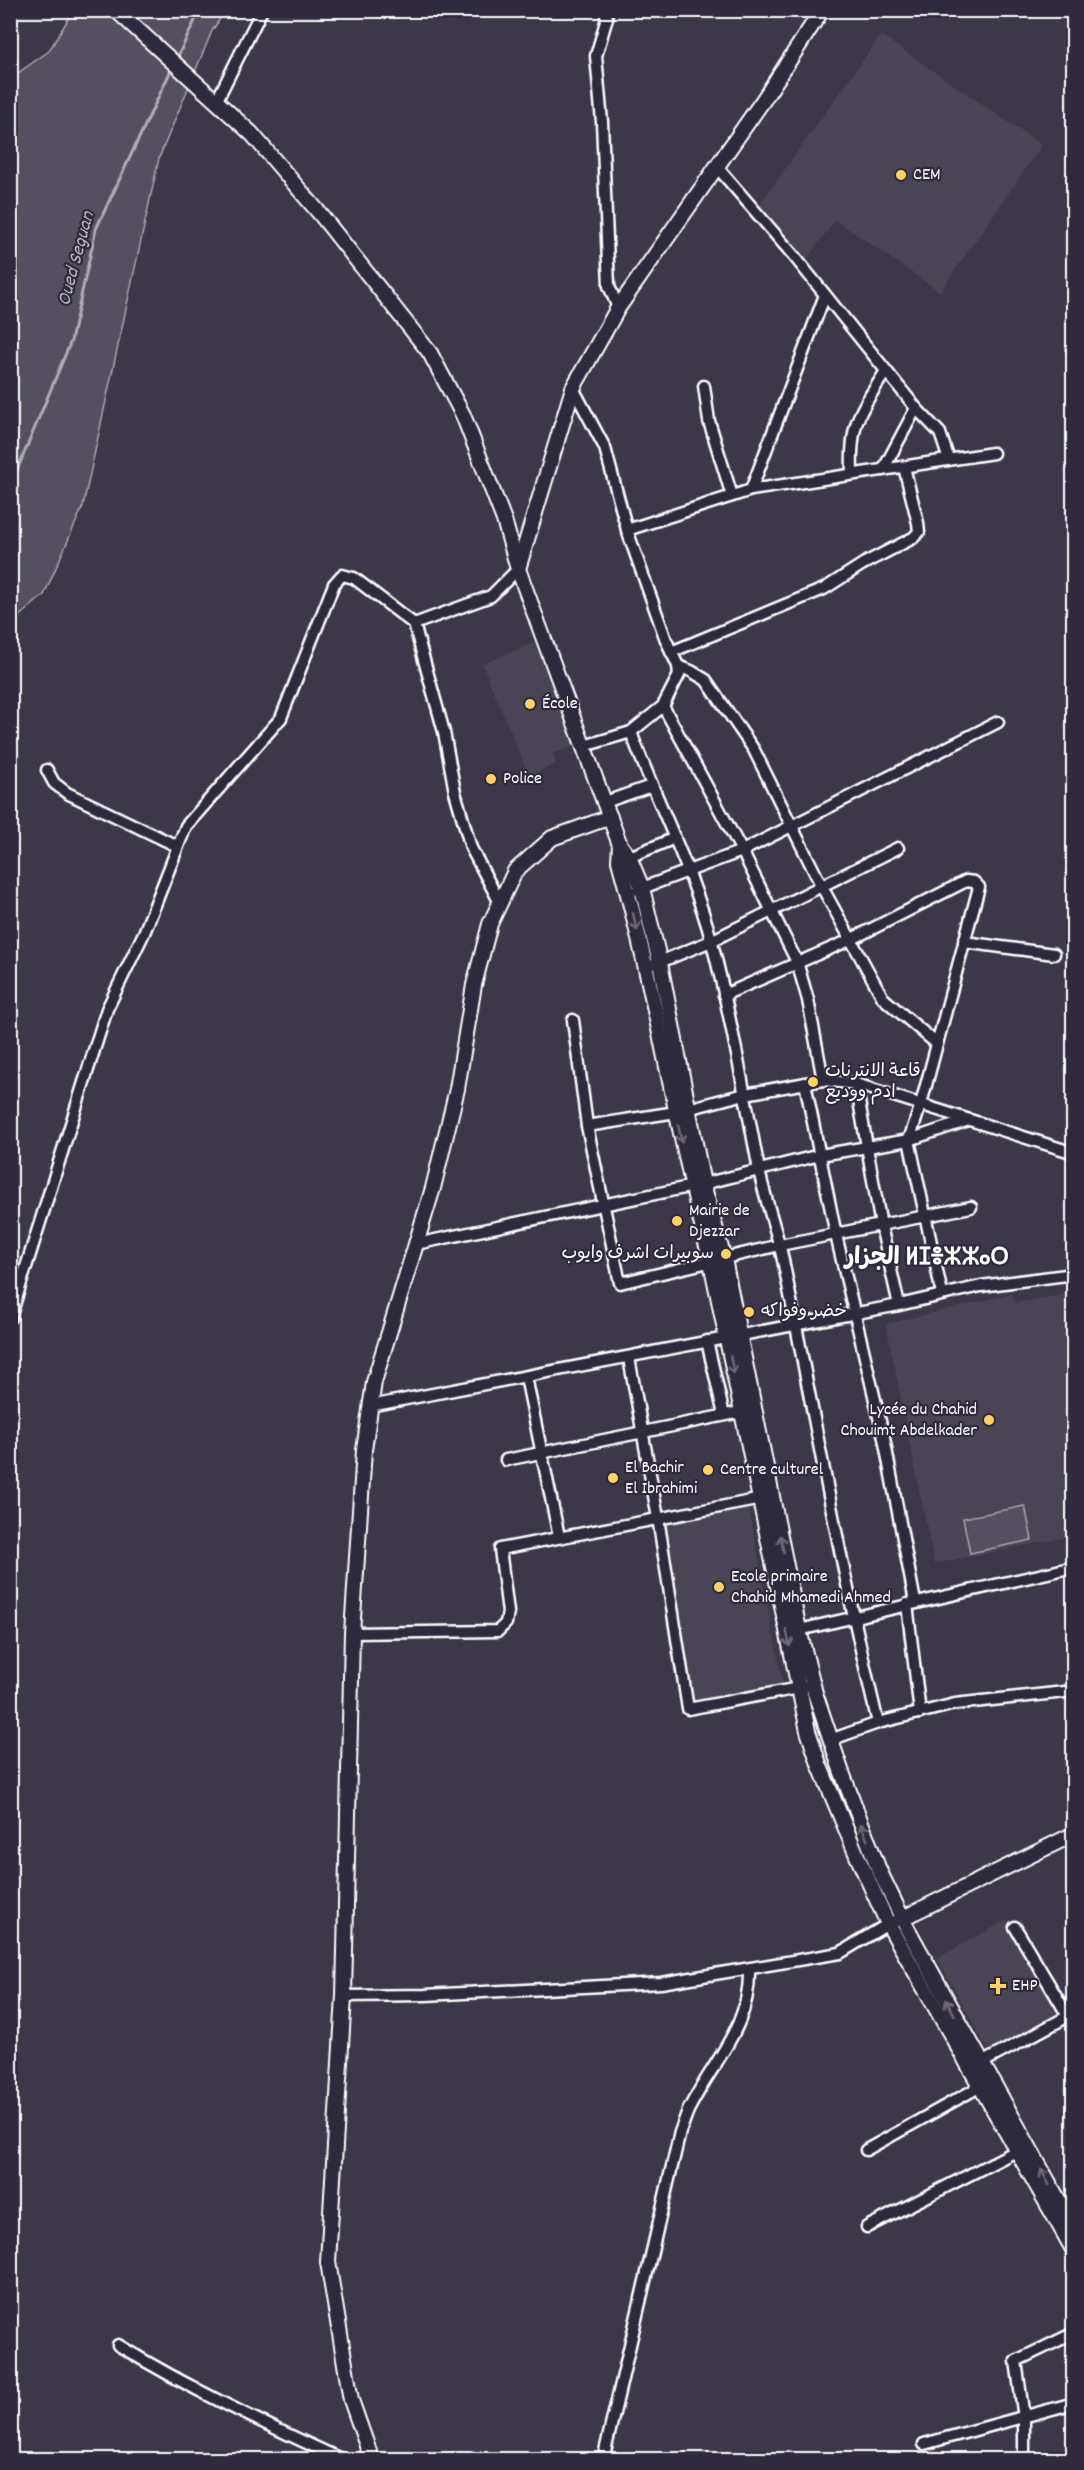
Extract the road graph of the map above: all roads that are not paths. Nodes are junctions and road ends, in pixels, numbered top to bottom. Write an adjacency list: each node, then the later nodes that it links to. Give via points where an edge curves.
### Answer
1 (116, 10): 5 (main road)
2 (262, 10): 5 (street)
3 (605, 10): 8 (street, via 607,18 596,56 609,286)
4 (822, 10): 6 (main road)
5 (216, 102): 21 (main road, via 252,134 321,214 430,353 463,415 504,520)
6 (717, 167): 7 (street); 8 (main road)
7 (825, 295): 9 (street); 18 (street)
8 (618, 308): 11 (main road)
9 (886, 371): 12 (street); 17 (street, via 858,415 851,442)
10 (704, 387): 19 (street, via 709,421)
11 (573, 388): 20 (street, via 605,448); 21 (main road)
12 (916, 408): 14 (street, via 940,433); 16 (street)
13 (993, 453): 14 (street)
14 (949, 460): 15 (street)
15 (904, 467): 16 (street); 23 (street, via 918,523 919,532 913,538 824,589)
16 (883, 470): 17 (street)
17 (852, 474): 18 (street)
18 (751, 490): 19 (street)
19 (732, 496): 20 (street)
20 (627, 530): 23 (street)
21 (518, 569): 22 (street, via 491,596); 28 (main road)
22 (414, 624): 35 (street, via 354,578 342,575 334,584 281,718 186,826); 43 (street, via 471,848)
23 (671, 652): 24 (street)
24 (678, 666): 25 (street, via 679,675); 33 (street, via 706,680 754,750)
25 (663, 706): 27 (street); 37 (street)
26 (998, 722): 33 (street)
27 (631, 732): 28 (street); 30 (street)
28 (584, 746): 31 (main road)
29 (47, 770): 35 (street, via 54,783 68,794)
30 (651, 786): 31 (street); 34 (street)
31 (605, 802): 32 (main road)
32 (610, 817): 38 (main road); 43 (main road, via 552,838 515,871)
33 (792, 824): 37 (street); 40 (street)
34 (675, 838): 38 (street); 39 (street)
35 (177, 846): 81 (street, via 144,933 107,1009)
36 (898, 848): 40 (street)
37 (742, 851): 39 (street); 44 (street)
38 (624, 859): 41 (main road); 42 (main road)
39 (688, 870): 41 (street); 46 (street)
40 (822, 887): 44 (street); 45 (street)
41 (642, 888): 42 (street); 50 (main road)
42 (628, 894): 51 (main road, one-way to 51)
43 (500, 903): 74 (main road, via 490,924 474,986 457,1089)
44 (771, 912): 46 (street); 49 (street)
45 (850, 940): 47 (street, via 966,881 979,887); 49 (street); 54 (street, via 883,998)
46 (711, 941): 50 (street); 52 (street)
47 (964, 942): 48 (street); 54 (street)
48 (1054, 954)
49 (797, 962): 52 (street); 55 (street)
50 (660, 963): 51 (street); 60 (main road)
51 (646, 968): 60 (main road)
52 (724, 995): 58 (street)
53 (573, 1020): 62 (street)
54 (937, 1044): 59 (street)
55 (823, 1080): 56 (street); 57 (street)
56 (805, 1083): 58 (street); 66 (street)
57 (856, 1084): 59 (street); 64 (street)
58 (745, 1095): 60 (street); 67 (street)
59 (921, 1104): 61 (street); 63 (street)
60 (682, 1110): 62 (street); 68 (main road)
61 (969, 1120): 63 (street); 65 (street)
62 (587, 1126): 69 (street)
63 (909, 1140): 64 (street); 71 (street)
64 (868, 1148): 66 (street); 72 (street)
65 (1074, 1153)
66 (819, 1155): 67 (street); 73 (street)
67 (759, 1169): 68 (street); 75 (street)
68 (697, 1185): 69 (street); 76 (main road)
69 (604, 1203): 74 (street); 76 (street, via 620,1283)
70 (971, 1207): 71 (street)
71 (925, 1217): 72 (street); 78 (street)
72 (881, 1226): 73 (street); 79 (street)
73 (836, 1235): 75 (street); 80 (street)
74 (416, 1244): 87 (main road)
75 (780, 1245): 76 (street); 82 (street)
76 (717, 1260): 83 (main road)
77 (1074, 1274): 78 (street)
78 (942, 1294): 79 (street)
79 (899, 1305): 80 (street)
80 (853, 1313): 82 (street); 97 (street, via 884,1438)
81 (10, 1317)
82 (796, 1323): 83 (street); 98 (street)
83 (733, 1336): 84 (street); 88 (main road, one-way to 88); 93 (main road)
84 (707, 1341): 85 (street); 89 (street)
85 (629, 1358): 86 (street); 90 (street)
86 (526, 1377): 87 (street); 91 (street)
87 (370, 1406): 100 (main road)
88 (741, 1412): 89 (street); 93 (main road)
89 (724, 1415): 90 (street)
90 (643, 1432): 91 (street); 94 (street)
91 (541, 1453): 92 (street); 95 (street)
92 (506, 1460)
93 (766, 1498): 94 (street); 99 (main road, one-way to 93); 102 (main road, one-way to 102)
94 (658, 1518): 95 (street); 102 (street, via 688,1708)
95 (559, 1537): 100 (street, via 500,1549 508,1612 506,1623 498,1631)
96 (1074, 1567): 97 (street)
97 (911, 1603): 98 (street); 104 (street)
98 (852, 1617): 99 (street); 105 (street)
99 (799, 1630): 101 (main road)
100 (352, 1634): 112 (main road)
101 (813, 1685): 102 (street); 106 (main road)
102 (799, 1688): 109 (main road, via 819,1764)
103 (1074, 1691): 104 (street, via 955,1704)
104 (920, 1713): 105 (street)
105 (878, 1723): 106 (street)
106 (830, 1740): 108 (main road, one-way to 106, via 879,1870)
107 (1074, 1834): 108 (main road)
108 (903, 1918): 109 (street); 114 (main road, one-way to 108)
109 (888, 1924): 111 (street, via 840,1953); 114 (main road)
110 (1015, 1927): 113 (street)
111 (749, 1969): 112 (street, via 661,1983); 128 (street, via 750,1987 740,2023 690,2106 681,2132)
112 (344, 1996): 127 (main road, via 328,2262 351,2400)
113 (1072, 2018): 114 (street)
114 (977, 2066): 115 (main road); 116 (main road)
115 (981, 2086): 116 (main road); 117 (street)
116 (1023, 2148): 118 (street); 119 (main road, one-way to 116); 120 (main road)
117 (866, 2150)
118 (867, 2227)
119 (1074, 2228)
120 (1074, 2252)
121 (1074, 2333): 124 (street, via 1016,2361)
122 (118, 2344): 126 (street, via 157,2368)
123 (1074, 2403): 124 (street)
124 (1024, 2418): 125 (street); 129 (street)
125 (924, 2444)
126 (343, 2460)
127 (372, 2460)
128 (603, 2460)
129 (1024, 2460)

